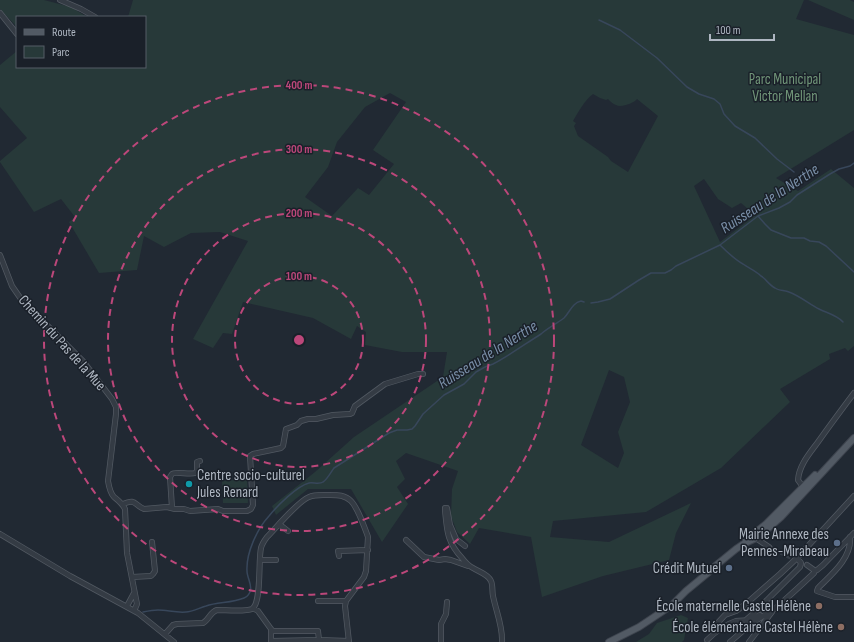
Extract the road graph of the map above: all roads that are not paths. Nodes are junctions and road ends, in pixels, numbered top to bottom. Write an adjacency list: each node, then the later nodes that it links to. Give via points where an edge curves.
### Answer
1 (60, 0): 3 (street)
2 (0, 13): 4 (street)
3 (93, 16)
4 (16, 33)
5 (0, 255): 12 (street, Chemin du Pas de la Mue, via 12,286 21,299 83,361 116,407 108,481 114,496)
6 (423, 374): 13 (street, via 385,384 355,406 350,414 301,421 286,429 281,448 250,456 253,505 247,511)
7 (854, 393): 10 (street, via 802,465 798,475)
8 (854, 437): 10 (main road)
9 (200, 462): 13 (street, via 197,462 195,473 174,473 170,477)
10 (806, 485): 18 (main road); 18 (main road, via 780,517)
11 (854, 496): 26 (street)
12 (123, 504): 13 (street, via 132,502 144,509); 32 (street, via 127,553)
13 (172, 508)
14 (279, 524): 15 (street); 24 (street, via 309,497 343,496 354,505 367,534); 27 (street, via 263,542)
15 (288, 531)
16 (854, 533): 19 (street)
17 (0, 534): 38 (street, via 70,576)
18 (754, 537): 23 (street); 52 (main road, via 714,566 672,605 639,627)
19 (850, 537): 31 (street); 34 (street, via 845,559 817,591 835,597)
20 (406, 540): 30 (street, via 424,557 451,560)
21 (152, 542): 32 (street, via 155,572 150,576)
22 (465, 546): 30 (street, via 456,539 446,508 446,527 450,543)
23 (769, 547)
24 (368, 550): 25 (street, via 338,551); 36 (street, via 364,577)
25 (339, 556)
26 (797, 558): 42 (street, via 801,563 800,567); 43 (street, via 747,603 725,615)
27 (260, 560): 28 (street); 39 (street, via 256,603)
28 (276, 560)
29 (807, 565): 31 (street)
30 (473, 568): 51 (street, via 491,581)
31 (815, 571): 40 (street)
32 (132, 577): 33 (street)
33 (134, 593): 38 (street); 41 (street, via 137,604)
34 (854, 597)
35 (318, 601): 36 (street)
36 (346, 601): 49 (street)
37 (446, 602): 50 (street, via 446,614 441,624)
38 (127, 606): 41 (street)
39 (253, 608): 44 (street); 45 (street, via 217,610 206,622 177,624)
40 (776, 608): 42 (street); 53 (street, via 752,623); 54 (street)
41 (134, 611): 45 (street)
42 (747, 619): 47 (street, via 730,624)
43 (712, 629)
44 (271, 630): 46 (street, via 318,631); 46 (street, via 271,641)
45 (165, 634): 48 (street)
46 (319, 640): 49 (street)
47 (706, 640)
48 (174, 642)
49 (349, 642)
50 (441, 642)
51 (502, 642)
52 (609, 642)
53 (730, 642)
54 (749, 642)

